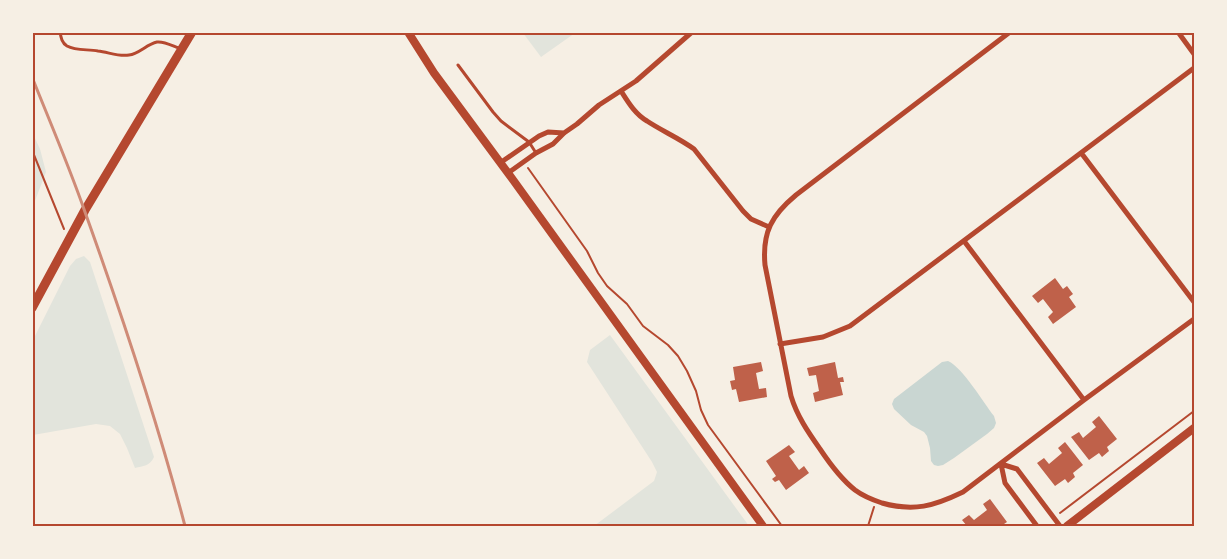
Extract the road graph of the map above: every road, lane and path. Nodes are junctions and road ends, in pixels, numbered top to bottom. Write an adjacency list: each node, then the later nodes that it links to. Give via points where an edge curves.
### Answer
1 (60, 32): 7 (lane, via 68,46 77,49 129,55 161,42)
2 (192, 32): 7 (main road)
3 (408, 32): 18 (street)
4 (692, 32): 11 (street)
5 (1010, 32): 20 (street, via 796,195 780,210)
6 (1178, 32): 8 (street)
7 (182, 50): 21 (main road)
8 (1194, 54)
9 (458, 65): 13 (lane, via 501,121)
10 (1194, 68): 16 (street)
11 (621, 91): 12 (street); 20 (street, via 646,120 694,149 743,211 751,219)
12 (564, 133): 13 (street, via 548,132); 15 (street, via 553,144)
13 (529, 142): 15 (lane); 18 (street)
14 (32, 150): 21 (path)
15 (536, 153): 17 (street)
16 (1082, 154): 22 (street); 23 (street)
17 (524, 162): 19 (street); 34 (path, via 588,251 607,286 627,304 643,326 678,356 696,391 708,425)
18 (500, 163): 19 (street)
19 (508, 173): 33 (street)
20 (769, 227): 26 (street, via 765,265)
21 (69, 240): 24 (main road)
22 (964, 242): 26 (street, via 850,326 823,337); 27 (street)
23 (1194, 302)
24 (32, 308)
25 (1194, 319): 27 (street)
26 (780, 344): 31 (street, via 790,396 803,425 842,478)
27 (1084, 400): 30 (street)
28 (1194, 411): 32 (path)
29 (1194, 428): 38 (street)
30 (1001, 464): 31 (street, via 963,492 943,502 909,508); 32 (street, via 1017,469); 36 (street, via 1005,483)
31 (877, 501): 35 (path)
32 (1054, 517): 37 (street)
33 (763, 526)
34 (782, 526)
35 (868, 526)
36 (1038, 526)
37 (1060, 526)
38 (1067, 526)

